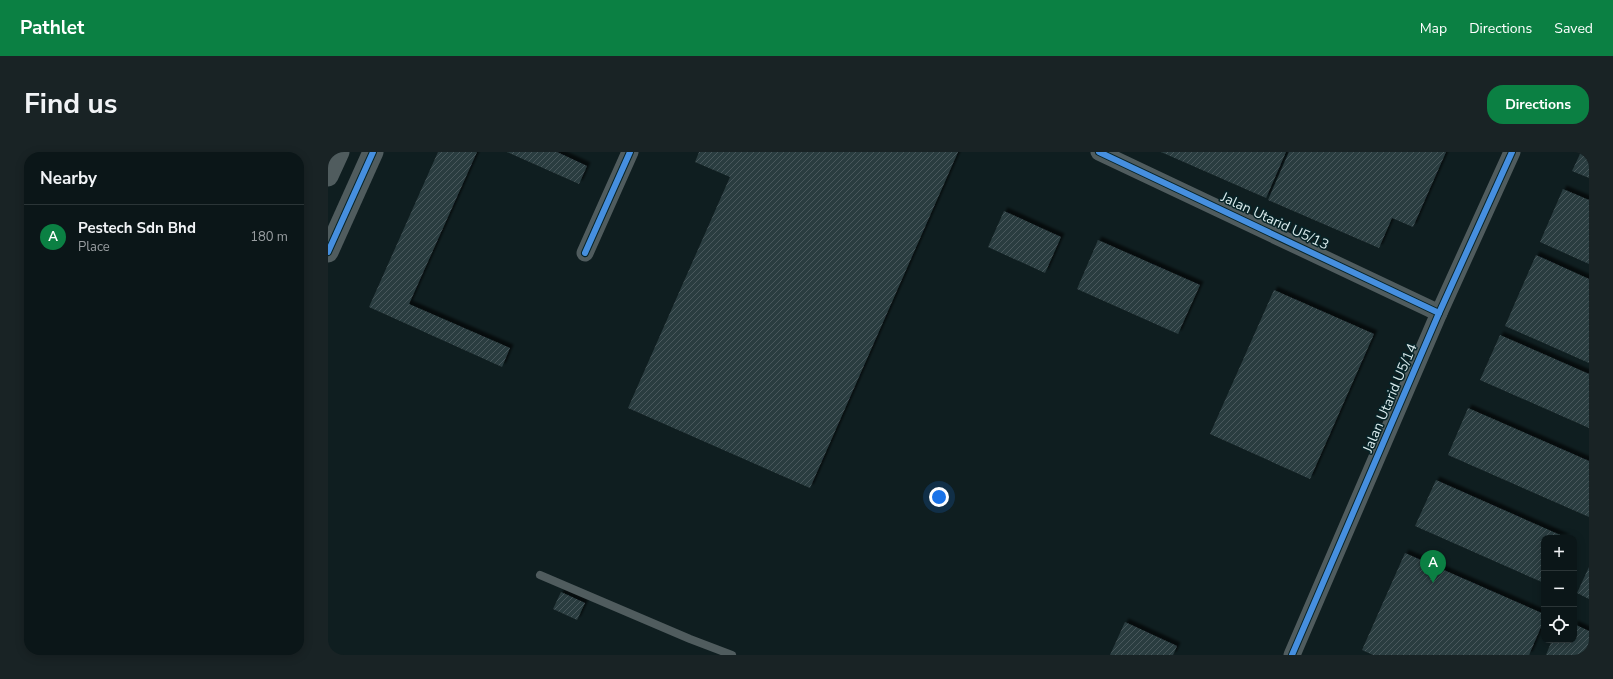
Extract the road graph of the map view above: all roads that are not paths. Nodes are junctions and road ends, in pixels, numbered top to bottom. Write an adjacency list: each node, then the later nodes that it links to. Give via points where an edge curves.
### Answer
1 (339, 152): 6 (street)
2 (373, 152): 7 (street)
3 (630, 152): 8 (street)
4 (1099, 152): 9 (street, Jalan Utarid U5/13)
5 (1512, 152): 9 (street, Jalan Utarid U5/14)
6 (328, 176)
7 (328, 252)
8 (585, 253)
9 (1440, 313): 12 (street, Jalan Utarid U5/14)
10 (540, 575): 11 (lane)
11 (732, 655)
12 (1292, 655)

